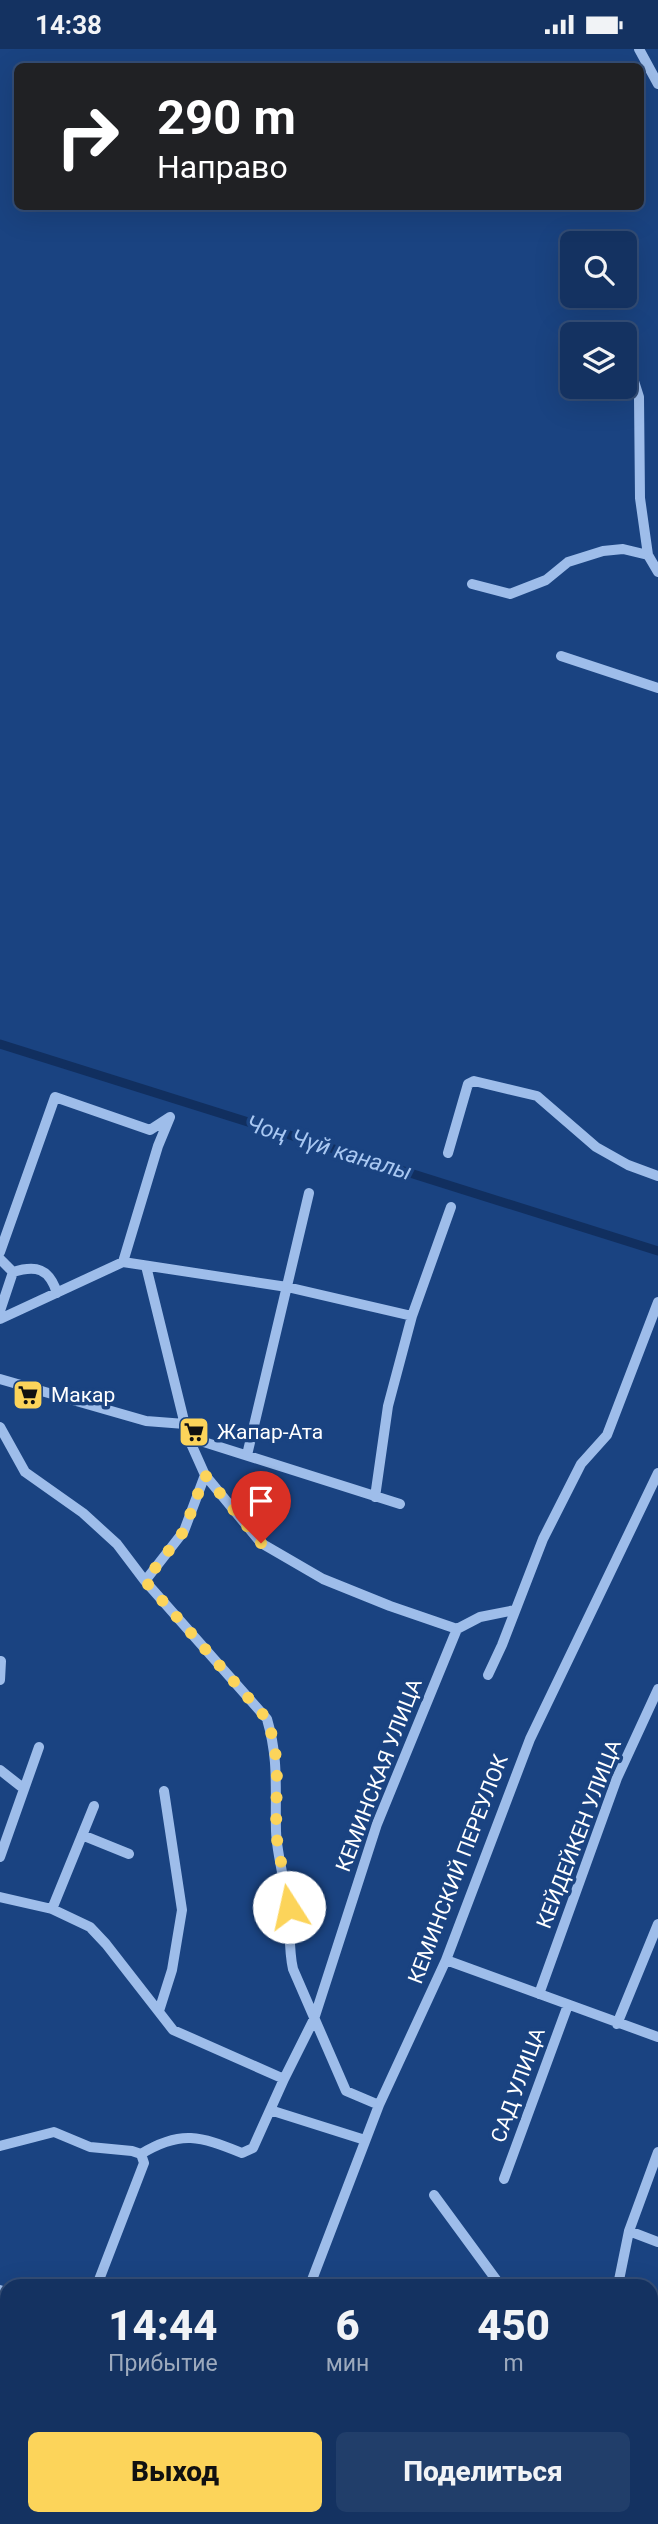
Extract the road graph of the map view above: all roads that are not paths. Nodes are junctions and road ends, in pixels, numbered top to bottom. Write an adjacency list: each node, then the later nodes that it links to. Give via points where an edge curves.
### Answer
1 (639, 49): 2 (street)
2 (658, 84)
3 (637, 391): 4 (street, via 640,498)
4 (648, 555): 5 (street); 6 (street, via 623,549 603,551 568,562 546,580 510,594)
5 (658, 572)
6 (472, 584)
7 (561, 656): 8 (street)
8 (658, 688)
9 (448, 1153): 10 (street, via 468,1084 474,1081 537,1096 596,1147)
10 (658, 1176)
11 (309, 1193): 18 (street)
12 (451, 1207): 22 (street)
13 (0, 1252): 15 (street, via 55,1097 150,1130 170,1117)
14 (0, 1259): 17 (street)
15 (123, 1262): 16 (street); 19 (street)
16 (146, 1266): 18 (street); 25 (street)
17 (13, 1272): 19 (street, via 28,1267 41,1270 53,1280); 21 (street)
18 (287, 1286): 22 (street); 28 (street)
19 (57, 1293): 23 (street)
20 (658, 1301): 34 (street, via 607,1434 581,1464 543,1539)
21 (0, 1311)
22 (412, 1316): 31 (street, via 388,1406)
23 (0, 1319)
24 (0, 1380): 25 (street, via 146,1421)
25 (185, 1424): 27 (street)
26 (0, 1427): 33 (street, via 25,1472 83,1513 117,1545)
27 (188, 1437): 28 (street); 30 (street)
28 (247, 1455): 31 (street)
29 (658, 1473): 51 (street, КЕМИНСКИЙ ПЕРЕУЛОК, via 530,1739)
30 (205, 1475): 33 (street, via 184,1531); 35 (street, via 261,1543 323,1579)
31 (375, 1497): 32 (street)
32 (400, 1504)
33 (145, 1581): 55 (street, via 267,1719 277,1767 276,1834 289,1907 289,1954)
34 (515, 1610): 35 (street, via 480,1617); 37 (street)
35 (457, 1629): 55 (street, КЕМИНСКАЯ УЛИЦА, via 377,1824)
36 (1, 1661): 38 (street)
37 (488, 1675)
38 (0, 1680)
39 (658, 1689): 52 (street, КЕЙДЕЙКЕН УЛИЦА, via 617,1778)
40 (39, 1747): 42 (street)
41 (0, 1770): 42 (street)
42 (23, 1788): 47 (street)
43 (164, 1791): 54 (street, via 181,1910 172,1970)
44 (94, 1806): 45 (street)
45 (82, 1835): 46 (street); 49 (street)
46 (129, 1854)
47 (0, 1857)
48 (0, 1897): 49 (street)
49 (52, 1909): 54 (street, via 90,1927)
50 (658, 1924): 56 (street)
51 (446, 1960): 52 (street); 59 (street, КЕМИНСКИЙ ПЕРЕУЛОК)
52 (539, 1994): 53 (street)
53 (568, 2005): 56 (street); 65 (street, САД УЛИЦА)
54 (159, 2011): 58 (street, via 173,2030)
55 (314, 2019): 58 (street, КЕМИНСКАЯ УЛИЦА); 59 (street, via 346,2091)
56 (617, 2024): 57 (street)
57 (658, 2037)
58 (284, 2079): 60 (street, КЕМИНСКАЯ УЛИЦА)
59 (379, 2105): 61 (street, КЕМИНСКИЙ ПЕРЕУЛОК)
60 (270, 2110): 61 (street); 64 (street, КЕМИНСКАЯ УЛИЦА, via 248,2152 202,2137 171,2139)
61 (365, 2140): 70 (street, КЕМИНСКИЙ ПЕРЕУЛОК)
62 (0, 2146): 64 (street, via 54,2132 90,2147)
63 (658, 2153): 67 (street)
64 (141, 2154): 69 (street, via 144,2163)
65 (504, 2179)
66 (435, 2195): 71 (street)
67 (629, 2231): 68 (street); 72 (street)
68 (658, 2242)
69 (99, 2279)
70 (314, 2279)
71 (496, 2279)
72 (619, 2279)

